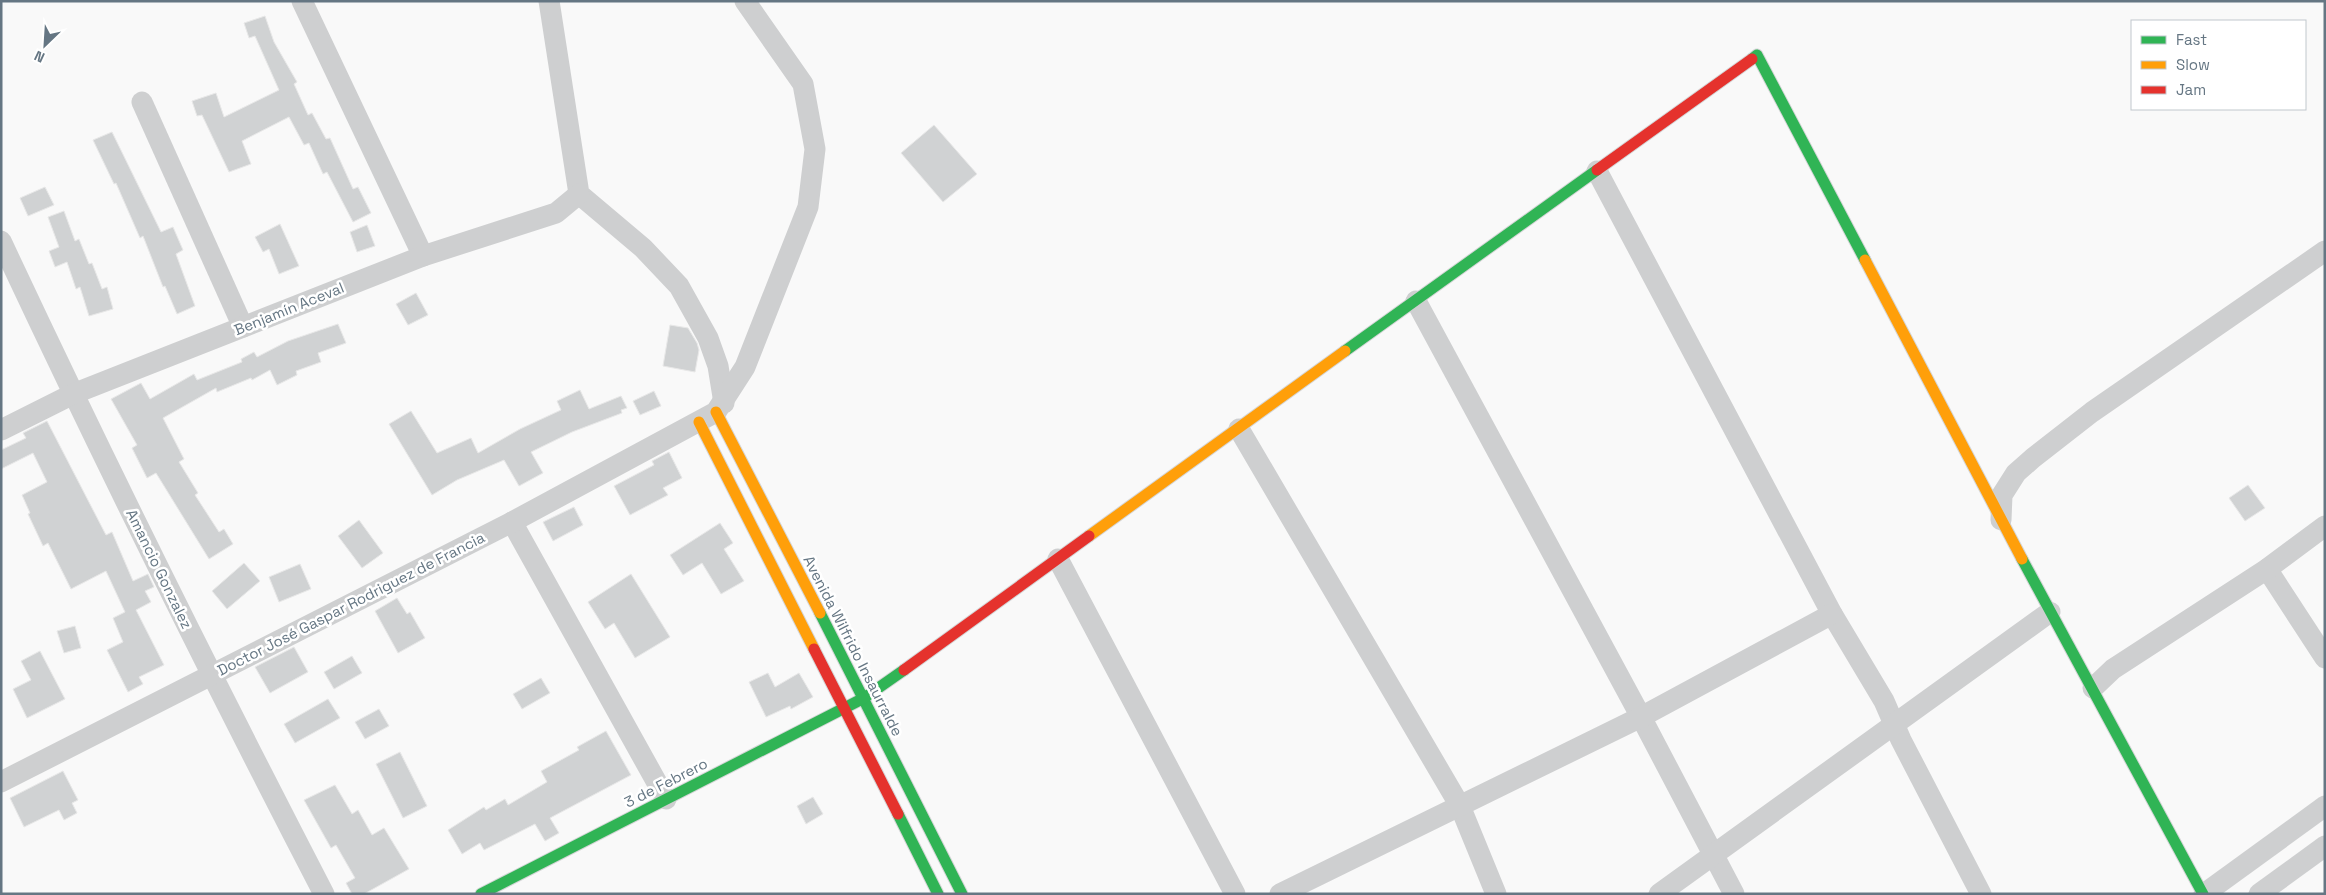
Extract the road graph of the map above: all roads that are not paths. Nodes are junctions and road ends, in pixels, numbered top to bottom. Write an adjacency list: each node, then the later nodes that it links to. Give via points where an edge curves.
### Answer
1 (302, 1): 9 (street)
2 (549, 1): 6 (street)
3 (745, 1): 13 (street, via 803,84 815,149 808,206 746,367)
4 (142, 102): 11 (street)
5 (1597, 171): 10 (street, 3 de Febrero); 16 (street, 3 de Febrero, via 1757,55); 22 (street)
6 (579, 194): 9 (street, Benjamín Aceval, via 556,212); 13 (street, via 643,248 678,286 708,338 718,366)
7 (1, 241): 12 (street, Amancio Gonzalez)
8 (2325, 251): 16 (street, via 2092,412 2033,458 2016,473 2002,495)
9 (423, 256): 11 (street, Benjamín Aceval)
10 (1416, 301): 14 (street, 3 de Febrero); 28 (street)
11 (243, 327): 12 (street, Benjamín Aceval)
12 (73, 394): 15 (street, Benjamín Aceval); 24 (street, Amancio Gonzalez)
13 (713, 412): 17 (street, Doctor José Gaspar Rodriguez de Francia); 26 (street, Avenida Wilfrido Insaurralde); 27 (street)
14 (1239, 429): 19 (street, 3 de Febrero); 32 (street)
15 (1, 430)
16 (2001, 520): 21 (street)
17 (512, 522): 24 (street, Doctor José Gaspar Rodriguez de Francia); 31 (street)
18 (2325, 526): 20 (street)
19 (1058, 559): 26 (street, 3 de Febrero); 40 (street)
20 (2267, 569): 23 (street); 25 (street, via 2113,669)
21 (2050, 612): 25 (street); 29 (street)
22 (1832, 614): 28 (street); 29 (street, via 1884,700)
23 (2325, 658)
24 (212, 676): 30 (street, Doctor José Gaspar Rodriguez de Francia); 36 (street, Amancio Gonzalez)
25 (2093, 688): 46 (street)
26 (864, 698): 27 (street, 3 de Febrero); 39 (street, Avenida Wilfrido Insaurralde)
27 (844, 709): 31 (street, 3 de Febrero); 38 (street)
28 (1641, 717): 32 (street); 35 (street)
29 (1894, 724): 35 (street); 45 (street)
30 (1, 782)
31 (666, 799): 37 (street, 3 de Febrero)
32 (1460, 806): 41 (street); 42 (street)
33 (2325, 806): 46 (street)
34 (2325, 846): 47 (street)
35 (1713, 855): 43 (street); 44 (street)
36 (324, 894)
37 (481, 894)
38 (938, 894)
39 (962, 894)
40 (1234, 894)
41 (1280, 894)
42 (1496, 894)
43 (1659, 894)
44 (1734, 894)
45 (1980, 894)
46 (2204, 894)
47 (2258, 894)

